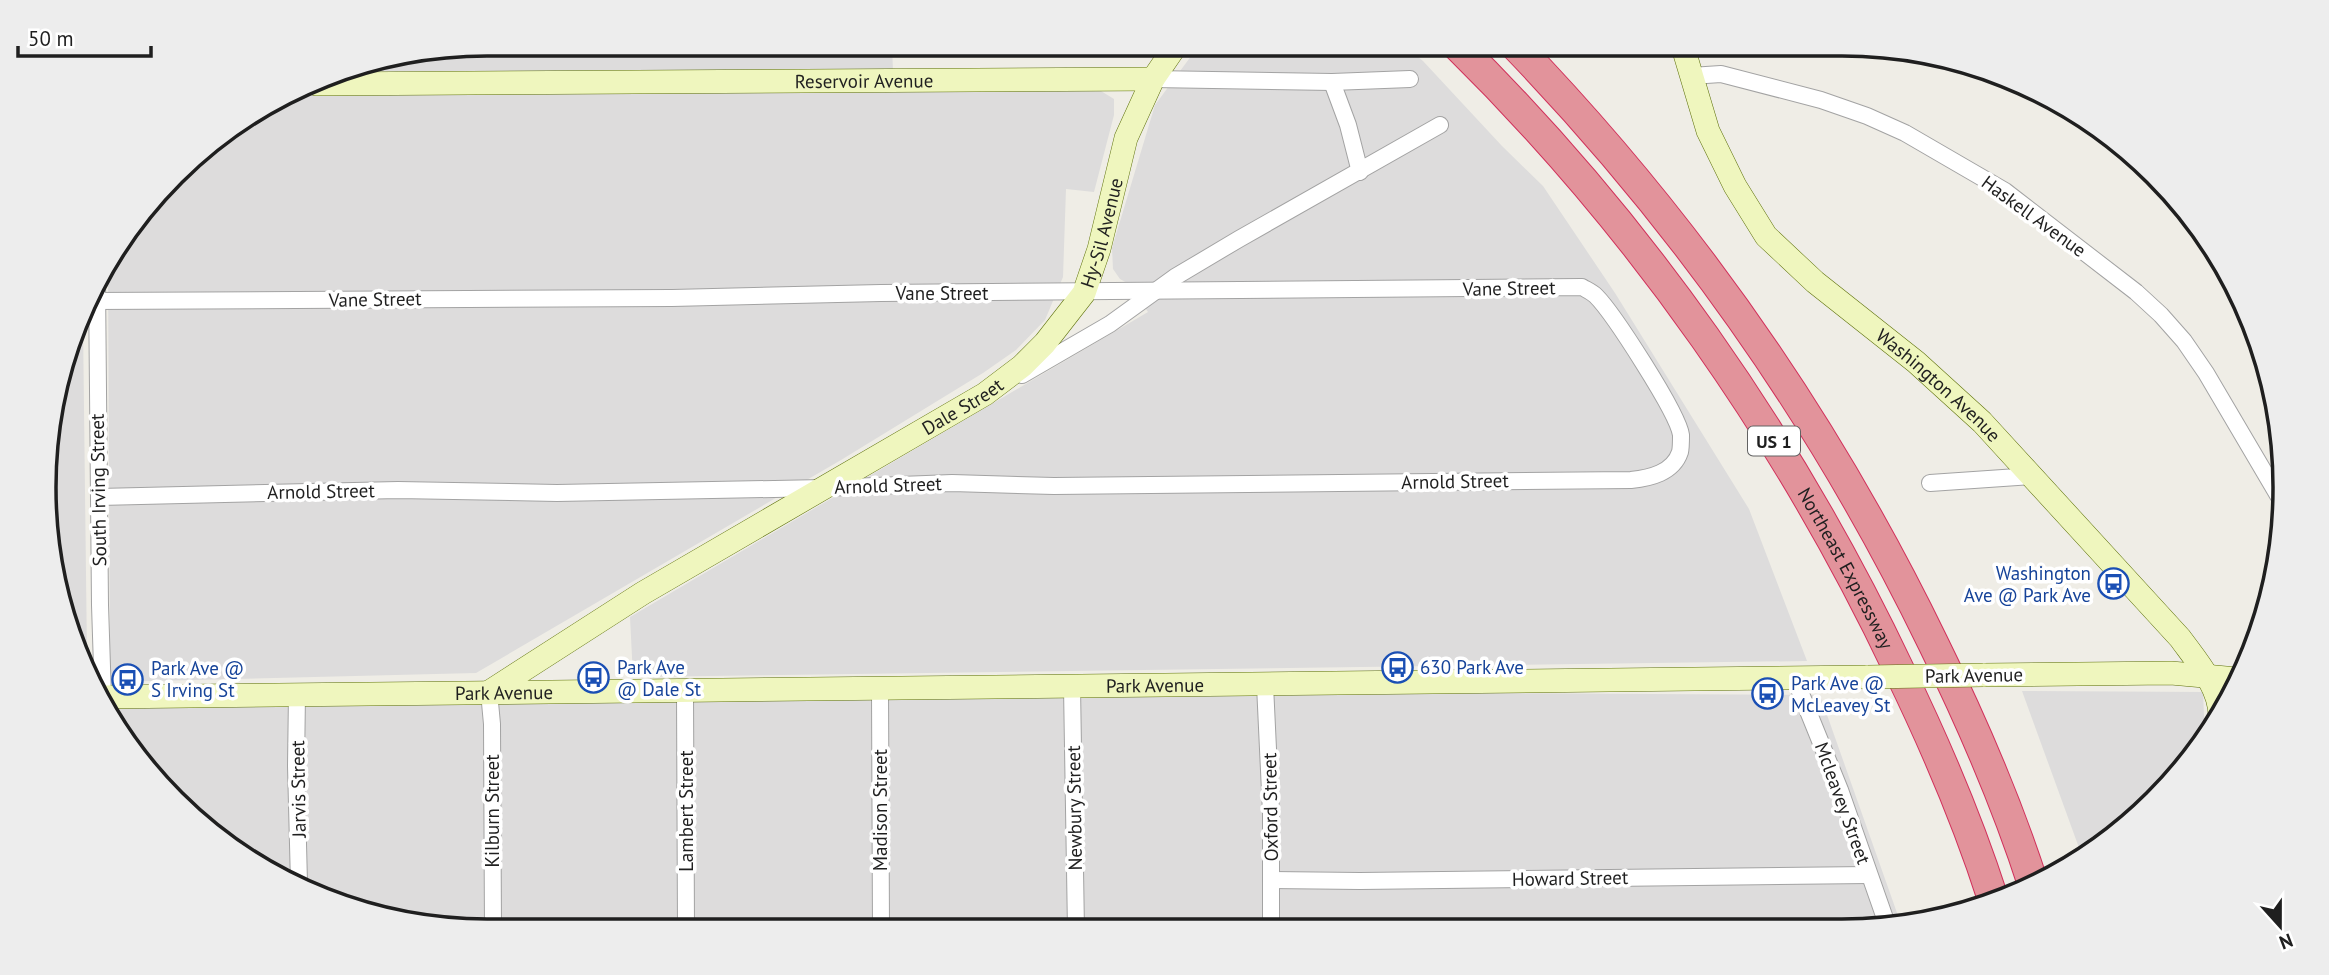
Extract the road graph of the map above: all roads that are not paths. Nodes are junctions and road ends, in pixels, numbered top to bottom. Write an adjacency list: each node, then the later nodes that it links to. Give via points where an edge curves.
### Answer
1 (1169, 56): 6 (main road, Hy-Sil Avenue)
2 (1467, 56): 39 (highway, Northeast Expressway / US 1, via 1559,153 1642,253 1719,357 1789,465 1854,578 1912,696)
3 (1525, 56): 37 (highway, US 1, via 1667,218 1747,326 1819,435 1886,550 1945,667)
4 (1685, 56): 5 (main road, Washington Avenue)
5 (1690, 76): 18 (main road, Washington Avenue, via 1708,131 1741,198 1766,236 1952,394); 20 (street, Haskell Avenue, via 1721,74 1867,116 2005,191 2161,315 2206,373)
6 (1153, 79): 8 (street, Reservoir Avenue); 9 (main road, Reservoir Avenue); 13 (main road, Hy-Sil Avenue, via 1126,138)
7 (1410, 79): 8 (street, Reservoir Avenue)
8 (1332, 82): 11 (street)
9 (336, 84)
10 (1440, 125): 11 (street, Dale Street)
11 (1360, 172): 12 (street, Dale Street)
12 (1155, 292): 13 (street, Vane Street); 16 (street, Dale Street, via 1111,324); 17 (street, Vane Street, via 1582,287 1603,304 1671,413 1681,435 1680,452)
13 (1084, 293): 14 (street, Vane Street); 16 (main road, Hy-Sil Avenue, via 1045,343)
14 (98, 301)
15 (94, 310): 22 (street, South Irving Street)
16 (985, 394): 21 (main road, Dale Street)
17 (1673, 464): 21 (street, Arnold Street, via 1660,474 1631,480 952,483)
18 (2032, 476): 19 (street); 23 (main road, Washington Avenue, via 2180,639)
19 (1930, 483)
20 (2273, 487)
21 (822, 488): 22 (street, Arnold Street); 31 (main road, Dale Street, via 643,593)
22 (99, 497): 26 (street, South Irving Street)
23 (2207, 676): 24 (main road, Park Avenue); 25 (main road, Park Avenue, bridge); 34 (main road, Washington Avenue)
24 (2229, 678)
25 (1795, 679): 27 (main road, Park Avenue); 35 (street, Mcleavey Street)
26 (103, 683)
27 (1265, 684): 28 (main road, Park Avenue); 38 (street, Oxford Street)
28 (1072, 687): 29 (main road, Park Avenue); 44 (street, Newbury Street)
29 (880, 689): 30 (main road, Park Avenue); 43 (street, Madison Street)
30 (685, 691): 31 (main road, Park Avenue); 42 (street, Lambert Street)
31 (489, 692): 32 (main road, Park Avenue); 41 (street, Kilburn Street)
32 (297, 694): 33 (main road, Park Avenue); 36 (street, Jarvis Street)
33 (111, 697)
34 (2217, 700)
35 (1869, 875): 38 (street, Howard Street); 40 (street, Mcleavey Street)
36 (299, 876)
37 (2030, 876)
38 (1271, 880): 45 (street, Oxford Street)
39 (1991, 892)
40 (1884, 917)
41 (493, 919)
42 (686, 919)
43 (881, 919)
44 (1076, 919)
45 (1271, 919)

